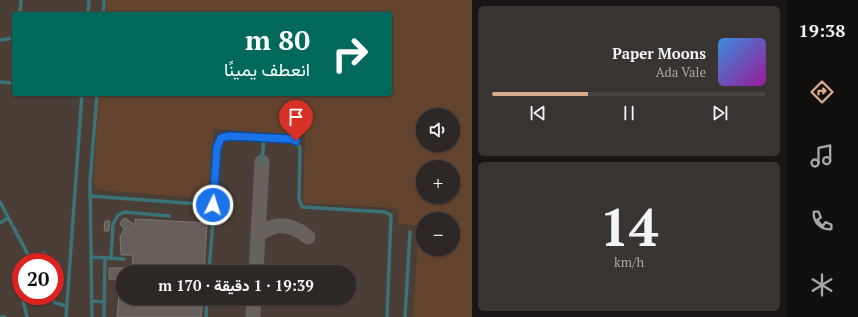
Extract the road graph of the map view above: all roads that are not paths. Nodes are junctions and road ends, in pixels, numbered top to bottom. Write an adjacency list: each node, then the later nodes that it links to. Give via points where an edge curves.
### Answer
1 (21, 0): 4 (lane)
2 (89, 0): 5 (lane)
3 (104, 0): 6 (lane)
4 (20, 12)
5 (88, 12)
6 (103, 12)
7 (12, 38): 8 (lane)
8 (0, 40)
9 (0, 82): 10 (lane)
10 (12, 84)
11 (82, 96): 33 (lane)
12 (96, 96): 15 (lane)
13 (264, 138): 14 (lane); 17 (lane, via 227,136 219,141); 41 (lane, via 292,139 298,143 299,199 302,207 387,212 391,215 393,220)
14 (262, 162)
15 (90, 196): 17 (lane); 23 (lane)
16 (0, 202): 19 (lane)
17 (213, 205): 27 (lane)
18 (169, 216): 25 (lane, via 124,212 118,215 113,224)
19 (8, 218): 20 (lane); 22 (lane)
20 (0, 223)
21 (410, 232): 42 (lane)
22 (27, 253)
23 (91, 257): 24 (lane); 28 (lane)
24 (105, 258): 25 (lane); 29 (lane)
25 (111, 258): 26 (lane)
26 (124, 259)
27 (209, 265)
28 (92, 301): 29 (lane); 38 (lane)
29 (105, 302): 39 (lane)
30 (24, 305): 36 (lane)
31 (63, 305): 33 (lane)
32 (207, 305): 40 (lane)
33 (67, 306): 37 (lane)
34 (0, 317): 35 (lane)
35 (5, 317)
36 (27, 317)
37 (66, 317)
38 (92, 317)
39 (104, 317)
40 (206, 317)
41 (387, 317)
42 (405, 317)

